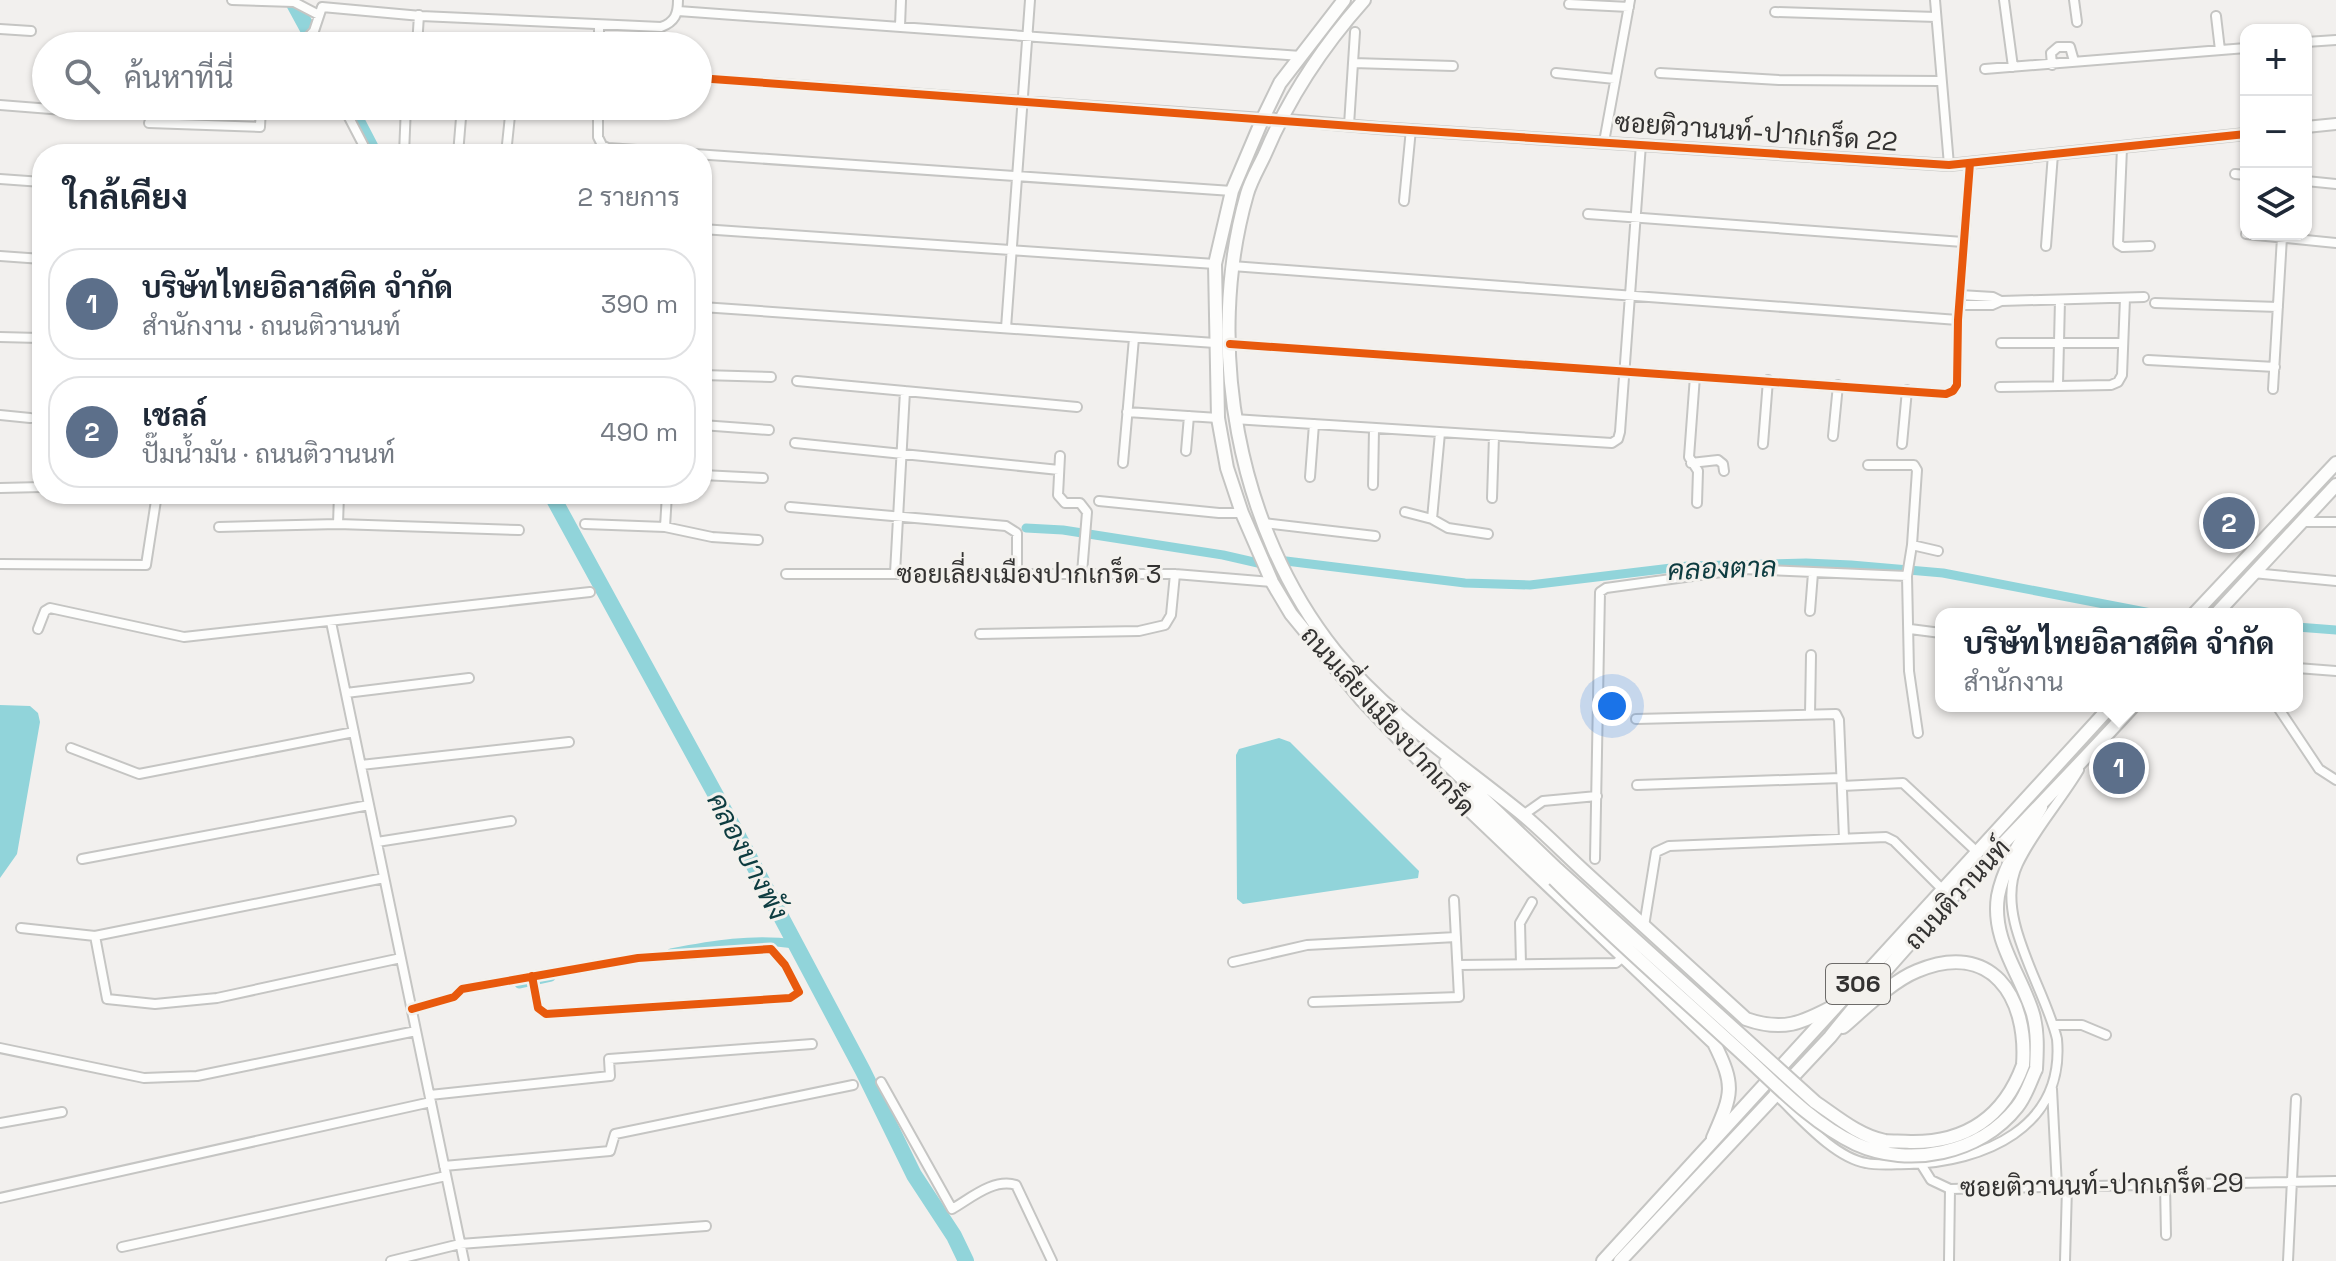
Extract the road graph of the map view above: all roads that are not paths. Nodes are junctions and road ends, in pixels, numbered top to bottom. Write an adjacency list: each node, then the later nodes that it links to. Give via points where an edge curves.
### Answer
1 (232, 0): 10 (street)
2 (678, 0): 13 (street)
3 (901, 0): 21 (street)
4 (1030, 0): 28 (street)
5 (1344, 0): 33 (main road, ถนนเลี่ยงเมืองปากเกร็ด)
6 (1364, 0): 49 (main road, ถนนเลี่ยงเมืองปากเกร็ด)
7 (1935, 0): 18 (street)
8 (2004, 0): 38 (street)
9 (2074, 0): 19 (street)
10 (291, 1): 15 (street)
11 (1629, 3): 12 (street); 43 (street)
12 (1569, 4)
13 (678, 11): 20 (street, via 661,27); 21 (street)
14 (1775, 12): 18 (street)
15 (319, 15): 16 (street, via 322,7); 24 (street)
16 (419, 15): 20 (street); 25 (street)
17 (2216, 16): 32 (street)
18 (1936, 17): 44 (street)
19 (2077, 22)
20 (599, 25): 26 (street)
21 (900, 26): 28 (street)
22 (0, 29): 23 (street)
23 (31, 31)
24 (314, 32)
25 (418, 32)
26 (599, 32)
27 (1355, 32): 35 (street)
28 (1027, 35): 33 (street); 45 (street)
29 (2336, 40): 30 (street)
30 (2312, 42)
31 (2240, 48): 32 (street)
32 (2220, 50): 34 (street)
33 (1302, 56): 48 (main road, ถนนเลี่ยงเมืองปากเกร็ด, via 1280,83)
34 (2074, 61): 36 (street); 36 (street, via 2070,47 2058,47 2051,53)
35 (1353, 63): 37 (street); 58 (street)
36 (2052, 65): 38 (street)
37 (1453, 66)
38 (2013, 67): 39 (street)
39 (1985, 69)
40 (1556, 73): 43 (street)
41 (1660, 73): 44 (street)
42 (712, 79): 45 (street)
43 (1615, 79): 62 (street)
44 (1940, 81): 73 (street)
45 (1023, 102): 48 (street); 76 (street)
46 (0, 105): 47 (street)
47 (32, 108)
48 (1263, 118): 49 (street, ซอยติวานนท์-ปากเกร็ด 22); 81 (main road, ถนนเลี่ยงเมืองปากเกร็ด)
49 (1279, 119): 58 (street, ซอยติวานนท์-ปากเกร็ด 22); 96 (main road, ถนนเลี่ยงเมืองปากเกร็ด, via 1247,192)
50 (260, 120): 56 (street, via 260,127)
51 (350, 120): 63 (street)
52 (405, 120): 64 (street)
53 (461, 120): 65 (street)
54 (510, 120): 66 (street)
55 (598, 120): 67 (street)
56 (149, 123)
57 (2336, 124): 59 (street)
58 (1349, 125): 60 (street, ซอยติวานนท์-ปากเกร็ด 22)
59 (2312, 126)
60 (1411, 129): 62 (street, ซอยติวานนท์-ปากเกร็ด 22); 82 (street)
61 (2240, 135): 69 (street, ซอยติวานนท์-ปากเกร็ด 22)
62 (1604, 142): 68 (street, ซอยติวานนท์-ปากเกร็ด 22)
63 (363, 144)
64 (404, 144)
65 (459, 144)
66 (507, 144)
67 (602, 144)
68 (1641, 144): 73 (street, ซอยติวานนท์-ปากเกร็ด 22); 84 (street)
69 (2122, 148): 70 (street, ซอยติวานนท์-ปากเกร็ด 22); 91 (street, via 2118,244)
70 (2053, 154): 72 (street, ซอยติวานนท์-ปากเกร็ด 22); 90 (street)
71 (712, 155): 76 (street)
72 (1970, 163): 73 (street, ซอยติวานนท์-ปากเกร็ด 22); 88 (street)
73 (1949, 165)
74 (2235, 174): 75 (street)
75 (2240, 174)
76 (1018, 175): 81 (street); 92 (street)
77 (0, 179): 78 (street)
78 (32, 181)
79 (2312, 182): 80 (street)
80 (2336, 184)
81 (1232, 191): 95 (main road, ถนนเลี่ยงเมืองปากเกร็ด)
82 (1404, 201)
83 (1588, 214): 84 (street)
84 (1635, 218): 88 (street); 97 (street)
85 (712, 230): 92 (street)
86 (2286, 240): 105 (street)
87 (2312, 240): 89 (street)
88 (1963, 242): 98 (street)
89 (2336, 243)
90 (2046, 246)
91 (2150, 246)
92 (1012, 251): 95 (street); 108 (street)
93 (0, 256): 94 (street)
94 (32, 258)
95 (1215, 264): 112 (main road, ถนนเลี่ยงเมืองปากเกร็ด)
96 (1231, 266): 97 (street); 116 (main road, ถนนเลี่ยงเมืองปากเกร็ด)
97 (1630, 295): 107 (street); 120 (street)
98 (1960, 295): 102 (street); 104 (street)
99 (2144, 297): 100 (street)
100 (2125, 298): 101 (street); 115 (street)
101 (2060, 300): 102 (street); 114 (street)
102 (2001, 301): 104 (street)
103 (2155, 303): 105 (street)
104 (1959, 305): 107 (street)
105 (2278, 307): 119 (street)
106 (712, 308): 108 (street)
107 (1958, 320): 130 (street, via 1953,391)
108 (1006, 328): 111 (street)
109 (0, 337): 110 (street); 117 (street)
110 (32, 338)
111 (1134, 338): 112 (street); 133 (street)
112 (1215, 343): 137 (main road, ถนนเลี่ยงเมืองปากเกร็ด)
113 (2001, 343): 114 (street)
114 (2059, 343): 115 (street); 126 (street)
115 (2123, 343): 126 (street, via 2118,382)
116 (1230, 344): 120 (street); 138 (main road, ถนนเลี่ยงเมืองปากเกร็ด)
117 (0, 348)
118 (2148, 360): 119 (street)
119 (2275, 367): 129 (street)
120 (1626, 371): 122 (street); 144 (street, via 1620,432 1612,443)
121 (712, 375): 123 (street)
122 (1695, 376): 124 (street); 153 (street)
123 (771, 377)
124 (1768, 380): 127 (street); 147 (street)
125 (797, 381): 131 (street)
126 (2058, 384): 128 (street)
127 (1838, 385): 130 (street); 145 (street)
128 (2000, 387)
129 (2273, 389)
130 (1907, 390): 148 (street)
131 (905, 391): 132 (street); 150 (street)
132 (1077, 407)
133 (1127, 412): 135 (street); 152 (street)
134 (0, 415): 136 (street)
135 (1189, 416): 137 (street); 149 (street)
136 (30, 418)
137 (1218, 418): 173 (main road, ถนนเลี่ยงเมืองปากเกร็ด)
138 (1234, 419): 139 (street); 178 (main road, ถนนเลี่ยงเมืองปากเกร็ด)
139 (1314, 424): 141 (street); 159 (street)
140 (712, 426): 142 (street)
141 (1374, 429): 143 (street); 161 (street)
142 (769, 430)
143 (1440, 433): 144 (street); 175 (street)
144 (1494, 436): 165 (street)
145 (1833, 436)
146 (795, 443): 150 (street)
147 (1763, 444)
148 (1902, 444)
149 (1186, 451)
150 (901, 454): 156 (street); 174 (street)
151 (1060, 456): 156 (street)
152 (1123, 463)
153 (1691, 463): 157 (street, via 1718,460); 167 (street, via 1698,471)
154 (2336, 463): 201 (main road)
155 (1868, 465): 187 (street, via 1914,465 1917,470)
156 (1059, 470): 191 (street, via 1060,499 1080,503 1087,512)
157 (1724, 471)
158 (712, 475): 160 (street)
159 (1310, 477)
160 (763, 478)
161 (1373, 485)
162 (2336, 485): 176 (main road)
163 (32, 487): 164 (street)
164 (0, 488)
165 (1492, 498)
166 (1099, 501): 173 (street)
167 (1697, 503)
168 (155, 504): 189 (street, via 146,565)
169 (339, 504): 179 (street)
170 (666, 504): 182 (street)
171 (790, 507): 174 (street)
172 (1405, 512): 175 (street)
173 (1242, 513): 199 (main road, ถนนเลี่ยงเมืองปากเกร็ด)
174 (898, 515): 190 (street); 195 (street, via 1013,528)
175 (1432, 519): 184 (street, via 1448,528)
176 (2301, 522): 177 (street); 193 (main road)
177 (2336, 522)
178 (1264, 523): 185 (street); 220 (main road, ถนนเลี่ยงเมืองปากเกร็ด, via 1305,610 1336,652)
179 (338, 524): 181 (street); 183 (street)
180 (585, 524): 182 (street)
181 (219, 527)
182 (665, 527): 186 (street)
183 (519, 530)
184 (1488, 534)
185 (1375, 536)
186 (758, 540)
187 (1912, 545): 188 (street); 197 (street)
188 (1938, 551)
189 (0, 564)
190 (895, 573): 194 (street, ซอยเลี่ยงเมืองปากเกร็ด 3); 195 (street, ซอยเลี่ยงเมืองปากเกร็ด 3)
191 (1082, 573): 195 (street, ซอยเลี่ยงเมืองปากเกร็ด 3); 196 (street, ซอยเลี่ยงเมืองปากเกร็ด 3)
192 (1813, 573): 197 (street); 203 (street); 230 (street, via 1743,569 1600,592)
193 (2252, 573): 198 (street); 202 (main road)
194 (786, 574)
195 (1017, 574)
196 (1175, 574): 199 (street, ซอยเลี่ยงเมืองปากเกร็ด 3); 208 (street, via 1165,625 1139,631)
197 (1907, 574): 206 (street)
198 (2336, 581)
199 (1272, 582): 224 (main road, ถนนเลี่ยงเมืองปากเกร็ด, via 1327,661)
200 (590, 592): 204 (street)
201 (2200, 608)
202 (2221, 608)
203 (1810, 611)
204 (331, 622): 205 (street, via 184,637 50,608); 213 (street)
205 (38, 629)
206 (1910, 629): 207 (street); 221 (street, via 1909,671)
207 (1935, 632)
208 (980, 634)
209 (1811, 655): 217 (street)
210 (2303, 668): 211 (street)
211 (2336, 671)
212 (469, 678): 213 (street)
213 (346, 693): 219 (street)
214 (2105, 712): 237 (main road, ถนนติวานนท์ / 306)
215 (2128, 712): 225 (main road, ถนนติวานนท์ / 306)
216 (2281, 712): 227 (street, via 2319,769)
217 (1810, 714): 218 (street); 228 (street, via 1836,714 1839,720)
218 (1636, 719)
219 (354, 732): 223 (street, via 139,774); 226 (street)
220 (1416, 732): 233 (main road, ถนนเลี่ยงเมืองปากเกร็ด); 240 (main road)
221 (1918, 733)
222 (569, 742): 226 (street)
223 (71, 748)
224 (1409, 750): 240 (main road); 250 (main road, ถนนเลี่ยงเมืองปากเกร็ด)
225 (2088, 756): 231 (main road, ถนนติวานนท์ / 306); 259 (street, ซอยติวานนท์-ปากเกร็ด 29, via 2029,844 2010,886 2013,918)
226 (361, 765): 232 (street)
227 (2336, 780)
228 (1842, 782): 229 (street); 235 (street); 237 (street, via 1903,783)
229 (1637, 785)
230 (1597, 796): 233 (street, via 1543,801); 239 (street)
231 (2045, 800): 262 (main road, ถนนติวานนท์ / 306); 266 (main road, via 2006,872 1997,908 2005,953 2033,1015 2037,1043)
232 (369, 805): 236 (street); 238 (street)
233 (1523, 815): 245 (main road, ถนนเลี่ยงเมืองปากเกร็ด)
234 (511, 821): 236 (street)
235 (1844, 838): 242 (street, via 1890,838); 245 (street, via 1662,848 1656,852)
236 (377, 842): 241 (street)
237 (1977, 852): 242 (main road, ถนนติวานนท์ / 306)
238 (82, 859)
239 (1595, 859)
240 (1556, 874): 266 (main road, bridge, via 1815,1102 1860,1132 1886,1141 1952,1137 1993,1115)
241 (384, 878): 247 (street); 249 (street)
242 (1942, 889): 256 (main road, ถนนติวานนท์ / 306)
243 (1454, 900): 248 (street)
244 (1532, 902): 252 (street, via 1520,923)
245 (1644, 926): 258 (main road, ถนนเลี่ยงเมืองปากเกร็ด)
246 (21, 928): 247 (street)
247 (95, 936): 249 (street, via 107,999 155,1004 217,998)
248 (1456, 937): 251 (street, via 1307,945); 253 (street)
249 (401, 958): 257 (street)
250 (1622, 958): 252 (street, via 1616,963); 263 (main road, ถนนเลี่ยงเมืองปากเกร็ด)
251 (1233, 962)
252 (1521, 964): 253 (street)
253 (1458, 965): 255 (street, via 1457,998)
254 (532, 976): 254 (street, via 638,958 771,949 799,992 790,998 546,1014 538,1008); 257 (street, via 462,989 454,997)
255 (1313, 1002)
256 (1842, 1002): 258 (main road, via 1803,1023 1783,1026); 275 (main road, ถนนติวานนท์ / 306)
257 (412, 1009): 260 (street)
258 (1746, 1019): 263 (main road, via 1741,1040 1728,1044)
259 (2054, 1025): 261 (street, via 2082,1025); 269 (street, ซอยติวานนท์-ปากเกร็ด 29, via 2058,1051)
260 (416, 1031): 265 (street, via 197,1076 144,1078); 271 (street)
261 (2106, 1035)
262 (1830, 1037): 266 (main road, via 1915,971 1939,963 1968,964 1995,976 2014,1000); 270 (main road, ถนนติวานนท์ / 306)
263 (1707, 1038): 275 (main road, ถนนเลี่ยงเมืองปากเกร็ด, via 1730,1074 1729,1099)
264 (812, 1044): 271 (street, via 609,1059 610,1076)
265 (0, 1048)
266 (2029, 1067)
267 (881, 1082): 290 (street, via 952,1209 993,1185 1016,1185)
268 (853, 1085): 277 (street, via 615,1134 610,1151)
269 (2052, 1085): 276 (street, ซอยติวานนท์-ปากเกร็ด 29, via 2034,1118 1998,1145 1951,1161); 281 (street)
270 (1774, 1093): 276 (street, via 1843,1155 1866,1163); 292 (main road, ถนนติวานนท์ / 306)
271 (430, 1098): 277 (street); 283 (street)
272 (2296, 1099): 279 (street)
273 (62, 1112): 274 (street)
274 (0, 1123)
275 (1710, 1144): 291 (main road, ถนนติวานนท์ / 306)
276 (1921, 1164): 282 (street, ซอยติวานนท์-ปากเกร็ด 29, via 1931,1180)
277 (445, 1171): 286 (street); 287 (street)
278 (2336, 1181): 279 (street, ซอยติวานนท์-ปากเกร็ด 29)
279 (2292, 1182): 280 (street, ซอยติวานนท์-ปากเกร็ด 29); 295 (street)
280 (2165, 1185): 281 (street, ซอยติวานนท์-ปากเกร็ด 29); 285 (street)
281 (2062, 1187): 282 (street, ซอยติวานนท์-ปากเกร็ด 29); 294 (street)
282 (1950, 1189): 293 (street)
283 (0, 1198)
284 (706, 1226): 286 (street)
285 (2166, 1235)
286 (460, 1244): 288 (street); 289 (street)
287 (122, 1247)
288 (391, 1261)
289 (464, 1261)
290 (1052, 1261)
291 (1603, 1261)
292 (1620, 1261)
293 (1949, 1261)
294 (2065, 1261)
295 (2288, 1261)

